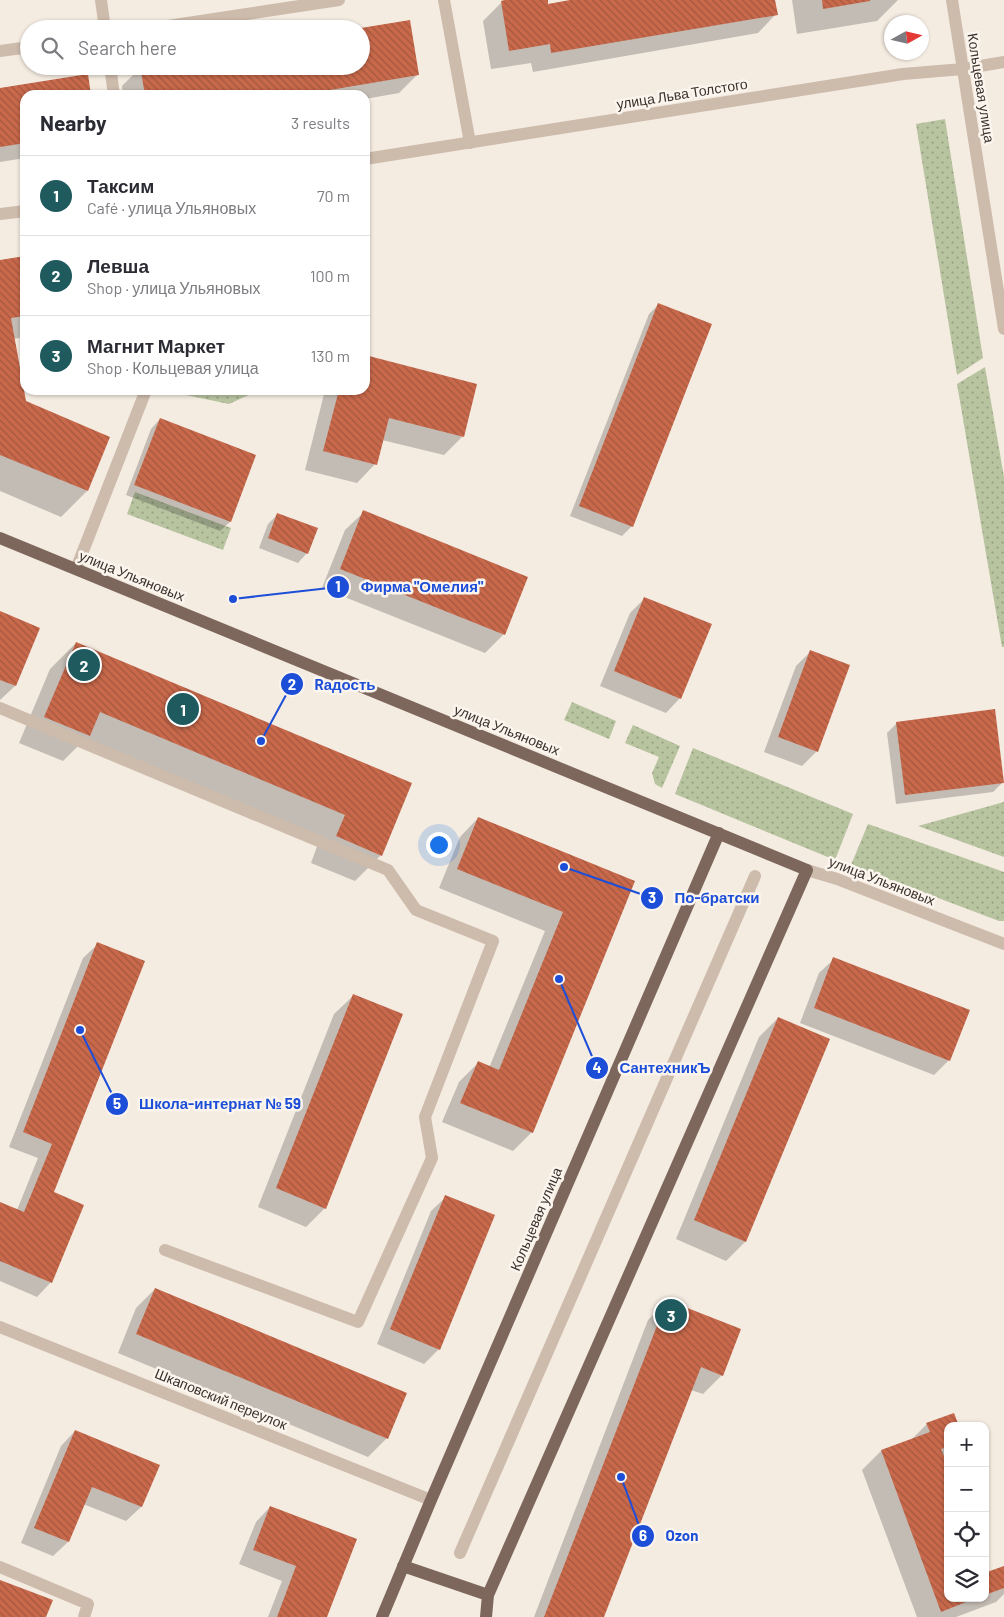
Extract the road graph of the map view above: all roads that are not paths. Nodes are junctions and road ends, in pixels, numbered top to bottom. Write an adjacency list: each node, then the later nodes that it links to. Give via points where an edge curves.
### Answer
1 (101, 0): 5 (street)
2 (339, 0): 6 (street)
3 (444, 0): 13 (street)
4 (952, 0): 10 (street, Кольцевая улица)
5 (104, 20)
6 (207, 20)
7 (20, 48): 8 (street)
8 (0, 51)
9 (1004, 62): 10 (street, улица Льва Толстого)
10 (963, 69): 13 (street, улица Льва Толстого, via 903,74); 17 (street, Кольцевая улица)
11 (111, 75): 12 (street)
12 (113, 90)
13 (470, 143): 14 (street, улица Льва Толстого)
14 (370, 158)
15 (20, 212): 16 (street)
16 (0, 214)
17 (1004, 329)
18 (144, 395): 20 (street)
19 (0, 538): 20 (main road, улица Ульяновых)
20 (76, 569): 22 (main road, улица Ульяновых)
21 (0, 708): 26 (street, via 388,870 416,910 493,941 425,1117 432,1158 358,1322)
22 (719, 834): 23 (main road, улица Ульяновых); 28 (main road, Кольцевая улица)
23 (807, 870): 25 (street, улица Ульяновых); 32 (main road)
24 (755, 876): 29 (street)
25 (1004, 944)
26 (165, 1250)
27 (0, 1327): 28 (street, Шкаповский переулок)
28 (431, 1500): 30 (main road, Кольцевая улица)
29 (460, 1553)
30 (403, 1566): 32 (main road); 34 (main road, Кольцевая улица)
31 (0, 1567): 33 (street, via 88,1604)
32 (488, 1595): 35 (main road)
33 (84, 1617)
34 (382, 1617)
35 (486, 1617)

